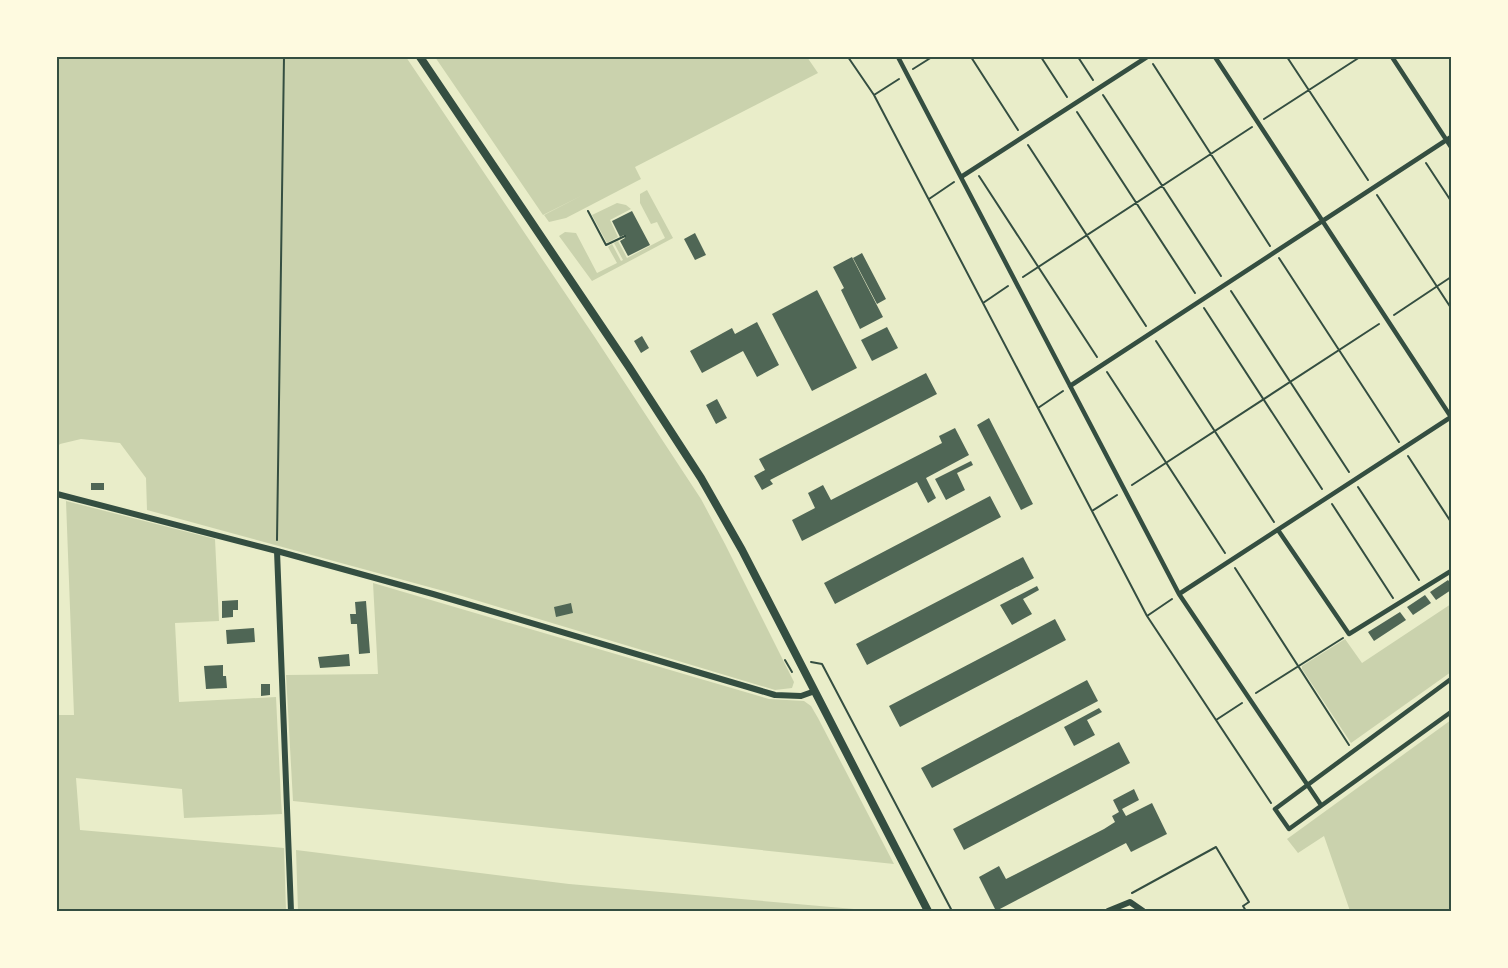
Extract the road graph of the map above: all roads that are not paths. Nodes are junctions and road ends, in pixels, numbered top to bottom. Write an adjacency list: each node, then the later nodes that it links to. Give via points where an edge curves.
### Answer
1 (420, 57): 18 (street, via 701,478)
2 (898, 57): 8 (street)
3 (1147, 57): 8 (street)
4 (1215, 57): 9 (street)
5 (1392, 57): 6 (street)
6 (1449, 139): 7 (street); 9 (street)
7 (1451, 147)
8 (961, 177): 10 (street)
9 (1323, 221): 10 (street); 11 (street)
10 (1070, 386): 16 (street)
11 (1451, 417): 13 (street)
12 (57, 494): 14 (street)
13 (1278, 530): 15 (street, via 1349,634); 16 (street)
14 (277, 551): 18 (street, via 775,695 801,696); 23 (street)
15 (1451, 571)
16 (1179, 594): 20 (street)
17 (1451, 679): 20 (street)
18 (814, 691): 24 (street)
19 (1451, 712): 21 (street)
20 (1306, 786): 21 (street); 21 (street, via 1275,809 1289,828)
21 (1321, 806)
22 (1111, 910): 25 (street, via 1130,902)
23 (291, 911)
24 (928, 911)
25 (1143, 911)

